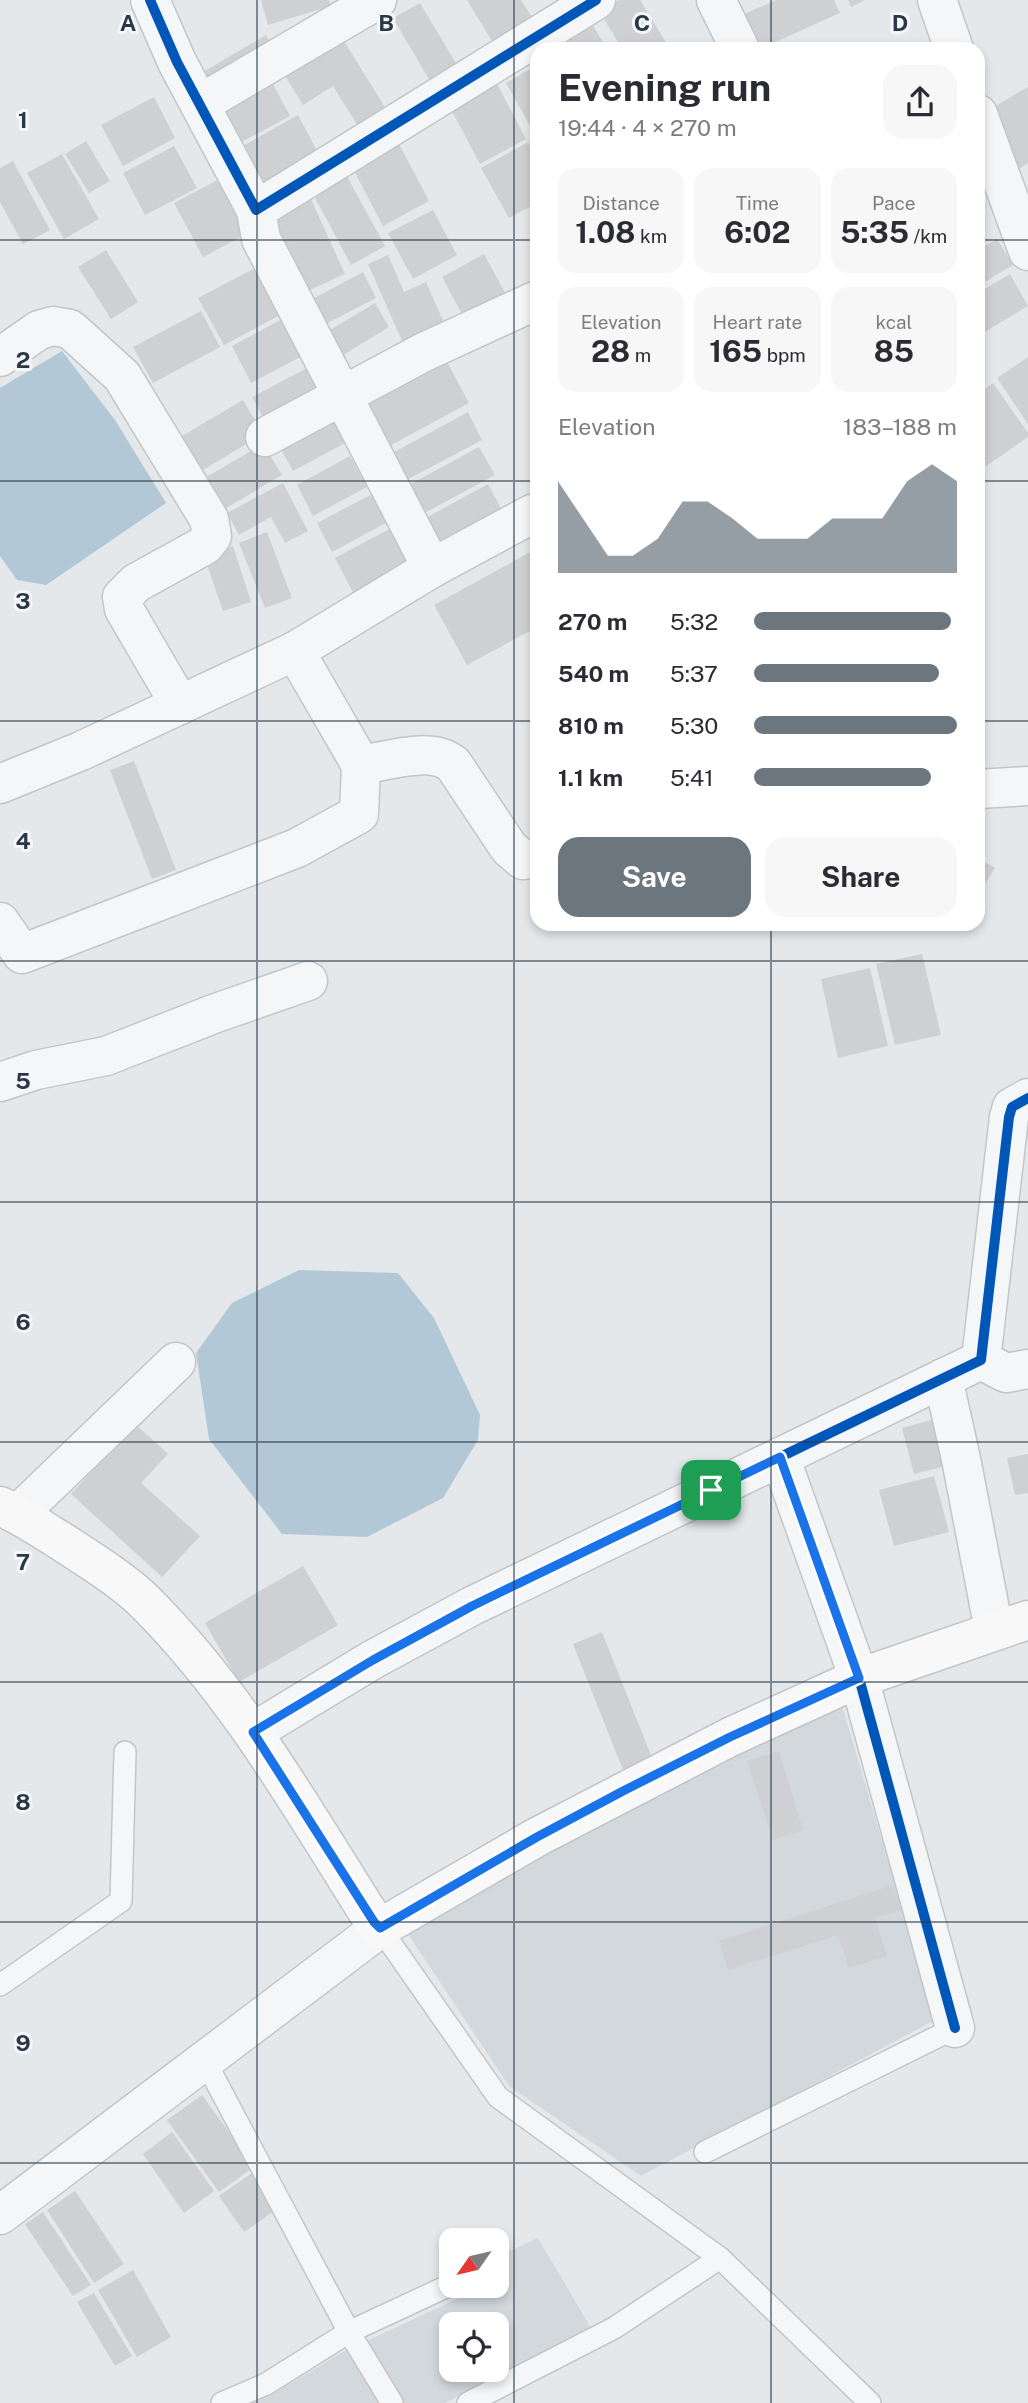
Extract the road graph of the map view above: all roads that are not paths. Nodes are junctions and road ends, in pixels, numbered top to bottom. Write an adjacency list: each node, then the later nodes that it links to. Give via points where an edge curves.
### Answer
1 (150, 0): 8 (street)
2 (377, 0): 8 (street)
3 (596, 0): 10 (street)
4 (716, 0): 6 (street)
5 (937, 0): 7 (street)
6 (737, 42)
7 (952, 42)
8 (200, 104): 10 (street)
9 (985, 133): 11 (street)
10 (256, 210): 14 (street, via 261,239)
11 (1028, 251)
12 (530, 303): 14 (street)
13 (0, 358): 19 (street, via 38,330 53,326 70,330 122,376 209,519 212,536 205,545 136,583 122,597 124,609)
14 (342, 396): 15 (street); 17 (street)
15 (265, 437)
16 (530, 515): 17 (street)
17 (432, 568): 18 (street)
18 (295, 651): 19 (street); 20 (street)
19 (180, 705): 21 (street)
20 (360, 765): 24 (street, via 428,754 446,759 509,848 523,860); 25 (street, via 359,814 297,848 22,954)
21 (0, 784)
22 (1028, 786): 23 (street)
23 (985, 789)
24 (530, 859)
25 (0, 922)
26 (308, 981): 27 (street, via 106,1056)
27 (0, 1082)
28 (1028, 1098): 29 (street, via 1012,1107 1009,1117)
29 (981, 1360): 31 (street, via 1006,1373); 32 (street)
30 (176, 1362): 34 (street)
31 (1028, 1369)
32 (943, 1378): 33 (street); 35 (street, via 961,1459)
33 (780, 1457): 36 (street); 37 (street, via 472,1606)
34 (9, 1510): 37 (main road, via 85,1556 144,1601 195,1656)
35 (1011, 1625): 36 (main road)
36 (859, 1678): 39 (main road, via 623,1791); 41 (street)
37 (253, 1732): 39 (main road)
38 (124, 1752): 40 (lane, via 121,1901)
39 (380, 1928): 42 (street); 45 (lane, via 498,2097)
40 (0, 1985)
41 (955, 2028): 43 (lane)
42 (205, 2061): 44 (street); 47 (lane)
43 (705, 2152)
44 (0, 2215)
45 (720, 2259): 50 (lane, via 614,2328); 51 (lane)
46 (439, 2290): 47 (lane)
47 (349, 2332): 48 (lane, via 266,2384); 49 (lane)
48 (222, 2403)
49 (392, 2403)
50 (468, 2403)
51 (870, 2403)

